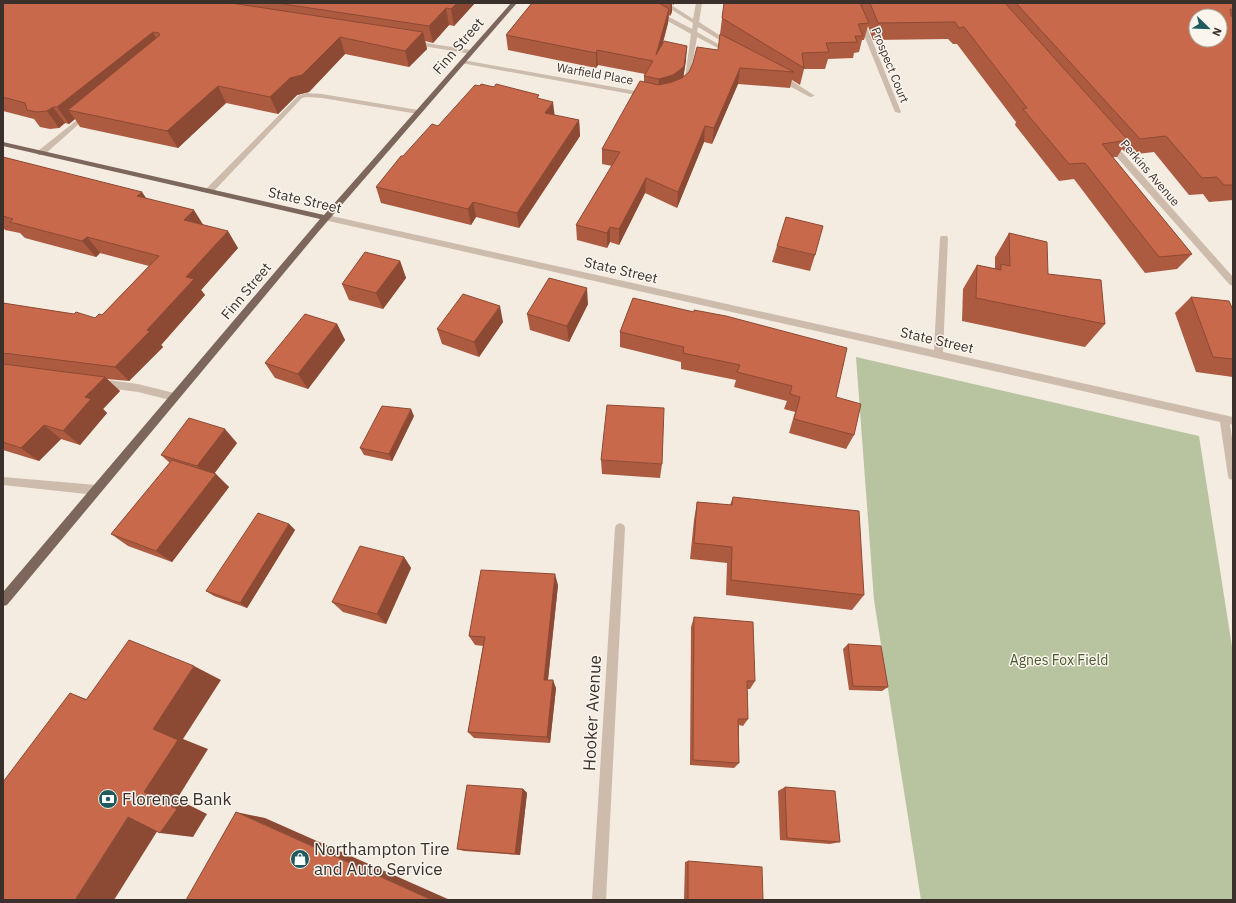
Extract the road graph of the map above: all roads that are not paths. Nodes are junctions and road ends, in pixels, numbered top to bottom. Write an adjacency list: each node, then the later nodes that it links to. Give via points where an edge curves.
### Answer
1 (514, 3): 7 (main road, Finn Street)
2 (638, 3): 3 (street, via 737,52)
3 (664, 3)
4 (699, 3): 10 (street, via 687,81)
5 (854, 3): 14 (street, Prospect Court)
6 (405, 42): 7 (street)
7 (471, 52): 8 (main road, Finn Street)
8 (463, 62): 11 (street, Warfield Place); 13 (main road, Finn Street)
9 (771, 72): 9 (street, via 812,96)
10 (681, 91)
11 (658, 97)
12 (93, 110): 17 (street)
13 (418, 112): 18 (street, via 322,96 300,97); 19 (main road, Finn Street)
14 (898, 112)
15 (1106, 139): 21 (street, Perkins Avenue)
16 (3, 144): 17 (main road, State Street)
17 (41, 153): 18 (main road, State Street)
18 (209, 191): 19 (main road, State Street)
19 (326, 218): 22 (street, State Street); 24 (main road, Finn Street)
20 (944, 238): 22 (street)
21 (1233, 283)
22 (938, 354): 25 (street, State Street)
23 (90, 382): 24 (street, via 138,388)
24 (174, 397): 28 (main road, Finn Street)
25 (1228, 420): 26 (street)
26 (1233, 476)
27 (3, 481): 28 (street)
28 (96, 490): 30 (main road, Finn Street)
29 (620, 528): 31 (street, Hooker Avenue)
30 (3, 601)
31 (599, 900)

